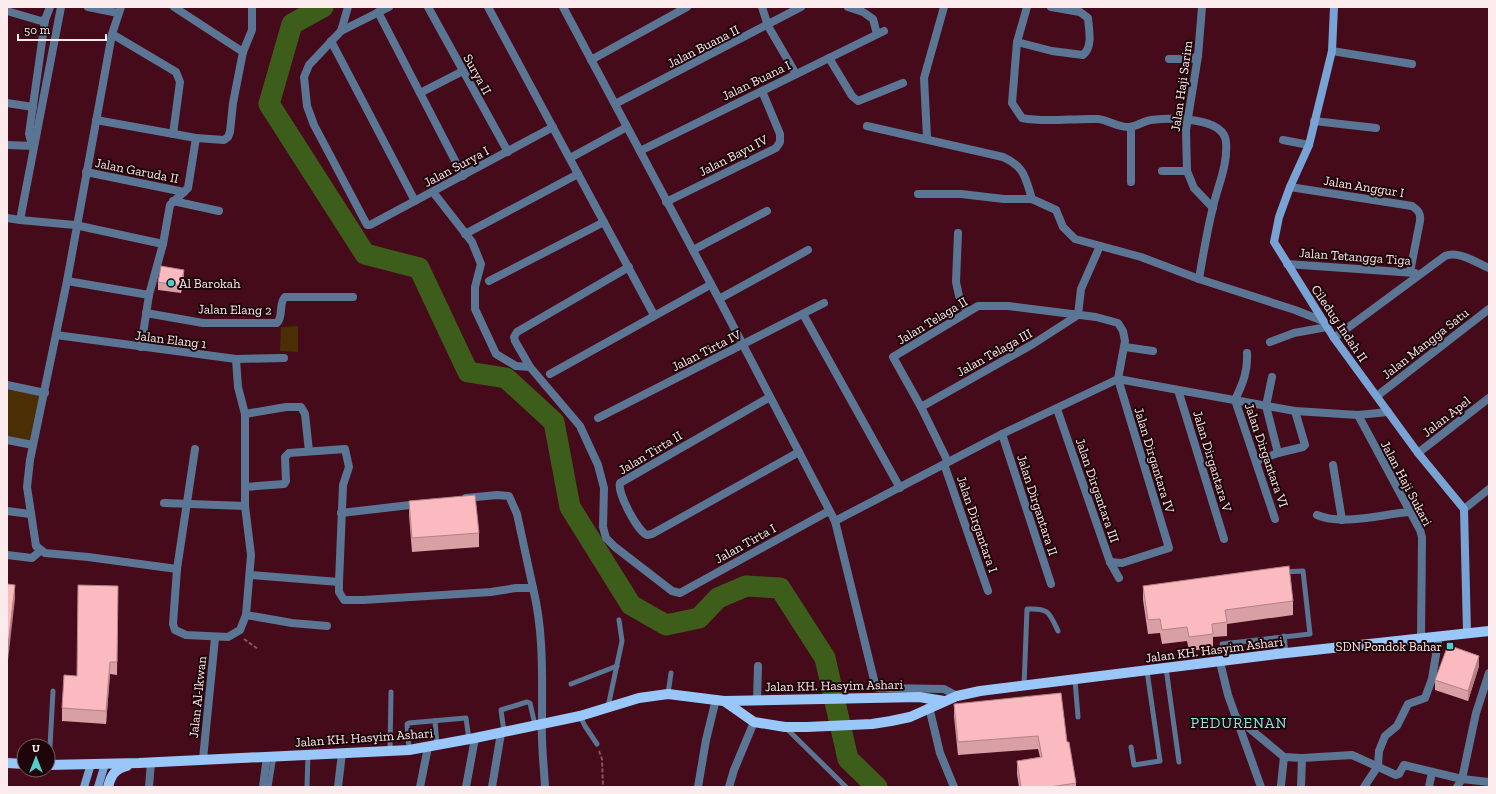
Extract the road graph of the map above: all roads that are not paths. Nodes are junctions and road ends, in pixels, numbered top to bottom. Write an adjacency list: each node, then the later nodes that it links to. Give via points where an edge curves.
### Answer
1 (50, 7): 23 (street)
2 (61, 7): 58 (street)
3 (88, 7): 20 (street)
4 (174, 7): 30 (street)
5 (252, 7): 30 (street, via 252,30)
6 (348, 7): 25 (street)
7 (389, 7): 22 (street)
8 (428, 7): 36 (street, Surya II)
9 (488, 7): 48 (street)
10 (688, 7): 34 (street)
11 (762, 7): 24 (street)
12 (801, 7): 24 (street, Jalan Buana II)
13 (848, 7): 32 (street, Jalan Buana I, via 873,19 881,33)
14 (944, 7): 54 (street, via 924,78)
15 (1027, 7): 28 (street)
16 (1051, 7): 28 (street, via 1080,12 1088,18 1089,48 1086,52 1083,55 1073,55)
17 (1202, 7): 31 (street, Jalan Haji Sarim)
18 (1334, 7): 29 (street, Ciledug Indah II)
19 (566, 8): 34 (street)
20 (119, 10): 26 (street)
21 (7, 11): 23 (street)
22 (378, 12): 25 (street); 40 (street)
23 (44, 20): 43 (street)
24 (768, 26): 37 (street); 42 (street, Jalan Buana II)
25 (341, 31): 27 (street)
26 (112, 34): 44 (street); 52 (street, via 176,72 180,82)
27 (331, 42): 74 (street); 74 (street, Jalan Surya I, via 309,64 304,77 307,106 314,126 365,223 370,225)
28 (1017, 42): 50 (street, via 1012,103 1022,118 1037,121 1099,119)
29 (1332, 51): 35 (street); 46 (street, Ciledug Indah II)
30 (243, 52): 53 (street, via 228,138 217,141)
31 (1198, 56): 33 (street, via 1191,59); 45 (street, Jalan Haji Sarim)
32 (829, 58): 37 (street, Jalan Buana I); 38 (street, via 858,102)
33 (1169, 59)
34 (591, 60): 42 (street)
35 (1412, 64)
36 (463, 71): 40 (street); 60 (street, Surya II)
37 (796, 74): 39 (street, Jalan Buana I)
38 (903, 83)
39 (762, 91): 59 (street, Jalan Buana I); 75 (street, Jalan Bayu IV, via 780,134 780,142 776,148)
40 (420, 93): 66 (street)
41 (7, 103): 43 (street)
42 (615, 104): 49 (street)
43 (33, 107): 58 (street, via 29,134)
44 (96, 120): 52 (street); 64 (street)
45 (1188, 120): 50 (street, via 1150,120); 63 (street, Jalan Haji Sarim); 76 (street, via 1217,126 1226,140 1222,176)
46 (1314, 121): 51 (street); 57 (street, Ciledug Indah II)
47 (867, 126): 54 (street)
48 (553, 127): 60 (street, Jalan Surya I); 61 (street)
49 (627, 127): 59 (street); 61 (street)
50 (1130, 127): 67 (street)
51 (1376, 128)
52 (172, 134): 53 (street)
53 (196, 138): 69 (street, via 190,183)
54 (927, 138): 72 (street, via 1016,162 1024,174)
55 (1283, 140): 57 (street)
56 (7, 145): 58 (street)
57 (1309, 145): 68 (street, Ciledug Indah II)
58 (33, 146): 80 (street)
59 (640, 151): 75 (street)
60 (508, 152): 66 (street, Jalan Surya I)
61 (570, 158): 65 (street)
62 (1162, 171): 63 (street)
63 (1187, 171): 76 (street, Jalan Haji Sarim, via 1194,188)
64 (86, 172): 69 (street, Jalan Garuda II); 82 (street)
65 (578, 174): 81 (street); 84 (street)
66 (464, 176): 70 (street, Jalan Surya I)
67 (1131, 182)
68 (1290, 187): 89 (street, Ciledug Indah II, via 1274,242); 92 (street, Jalan Anggur I, via 1412,206 1418,210 1421,215)
69 (184, 192): 73 (street)
70 (433, 192): 74 (street, Jalan Surya I); 84 (street)
71 (918, 194): 72 (street)
72 (1032, 199): 86 (street, via 1056,210 1063,227 1075,239)
73 (173, 201): 77 (street, Jalan Garuda II); 85 (street, via 170,205)
74 (415, 201)
75 (666, 202): 87 (street)
76 (1213, 208): 94 (street)
77 (219, 211)
78 (767, 211): 87 (street)
79 (7, 218): 80 (street)
80 (20, 220): 82 (street)
81 (604, 222): 90 (street); 96 (street)
82 (75, 225): 85 (street); 95 (street)
83 (958, 232): 103 (street, via 956,282 958,296)
84 (465, 234): 119 (street, via 472,242 482,264 476,288 475,309 496,354 516,366)
85 (163, 244): 98 (street)
86 (1100, 246): 94 (street, via 1141,256); 107 (street, via 1081,289)
87 (693, 250): 97 (street)
88 (808, 250): 100 (street)
89 (1287, 264): 92 (street, Jalan Tetangga Tiga); 108 (street, Ciledug Indah II)
90 (629, 267): 106 (street); 119 (street, via 517,332 515,342)
91 (1489, 268): 93 (street, via 1449,254)
92 (1410, 272): 93 (street, Jalan Tetangga Tiga)
93 (1422, 273): 110 (street)
94 (1198, 279): 108 (street, via 1295,310)
95 (67, 281): 98 (street); 109 (street)
96 (489, 281)
97 (710, 285): 100 (street); 106 (street)
98 (149, 295): 104 (street)
99 (353, 297): 104 (street, Jalan Elang 2, via 285,297 277,323 203,323)
100 (719, 299): 112 (street)
101 (824, 303): 105 (street, Jalan Tirta IV)
102 (1489, 309): 126 (street, Jalan Mangga Satu)
103 (967, 312): 107 (street, Jalan Telaga II, via 978,306 1008,306); 131 (street, Jalan Telaga II, via 893,357)
104 (146, 313): 113 (street)
105 (803, 314): 112 (street, Jalan Tirta IV); 150 (street)
106 (654, 315): 120 (street)
107 (1078, 315): 114 (street, Jalan Telaga II, via 1118,323 1123,331); 131 (street, Jalan Telaga III, via 1033,344)
108 (1325, 324): 110 (street, Ciledug Indah II); 111 (street)
109 (56, 335): 113 (street, Jalan Elang 1); 125 (street)
110 (1334, 338): 126 (street, Ciledug Indah II)
111 (1270, 342)
112 (743, 345): 127 (street); 137 (street, Jalan Tirta IV)
113 (141, 347): 118 (street, Jalan Elang 1)
114 (1125, 347): 115 (street); 122 (street)
115 (1153, 351)
116 (1246, 353): 129 (street, via 1248,367)
117 (284, 358): 118 (street, Jalan Elang 1)
118 (236, 359): 135 (street, via 238,387)
119 (530, 367): 159 (street, Jalan Tirta I, via 580,426 598,465 604,488 603,526 606,538 672,591 680,592)
120 (550, 374)
121 (1272, 376): 130 (street)
122 (1118, 379): 124 (street); 132 (street); 170 (street, Jalan Dirgantara IV, via 1169,548 1122,563)
123 (7, 385): 125 (street)
124 (1178, 390): 129 (street); 167 (street, Jalan Dirgantara V)
125 (44, 393): 140 (street)
126 (1376, 396): 134 (street, Ciledug Indah II)
127 (770, 397): 143 (street); 143 (street, Jalan Tirta II, via 620,483 620,492 639,530 647,535 652,534)
128 (1489, 398): 145 (street, Jalan Apel)
129 (1235, 400): 130 (street); 146 (street, Jalan Dirgantara VI)
130 (1266, 406): 133 (street); 144 (street)
131 (921, 407): 147 (street, Jalan Telaga II)
132 (1057, 409): 138 (street); 170 (street, Jalan Dirgantara III)
133 (1295, 411): 136 (street); 144 (street, via 1305,445)
134 (1388, 412): 136 (street); 145 (street, Ciledug Indah II)
135 (245, 414): 142 (street, via 301,407 305,414); 149 (street)
136 (1358, 415): 160 (street, Jalan Haji Sukari)
137 (598, 418)
138 (1002, 434): 147 (street); 176 (street, Jalan Dirgantara II)
139 (7, 440): 140 (street)
140 (34, 445): 162 (street, via 27,487)
141 (195, 450): 155 (street)
142 (308, 451): 149 (street, via 287,454 284,484); 161 (street, via 342,448 347,452 349,467 343,486)
143 (799, 452): 159 (street)
144 (1278, 453): 146 (street)
145 (1418, 453): 157 (street, Ciledug Indah II)
146 (1256, 461): 164 (street, Jalan Dirgantara VI)
147 (946, 463): 150 (street); 178 (street, Jalan Dirgantara I)
148 (1333, 465): 165 (street)
149 (245, 487): 156 (street)
150 (900, 488): 166 (street)
151 (1489, 489): 157 (street)
152 (458, 499): 177 (street, via 509,496 517,514)
153 (164, 503): 155 (street)
154 (427, 503): 161 (street)
155 (187, 504): 156 (street); 171 (street)
156 (245, 506): 173 (street, via 251,555)
157 (1464, 509): 184 (street)
158 (7, 511): 162 (street)
159 (829, 511): 166 (street)
160 (1409, 512): 165 (street); 189 (street, Jalan Haji Sukari, via 1422,537)
161 (341, 513): 175 (street)
162 (30, 514): 168 (street, via 36,546)
163 (1317, 515): 165 (street, via 1325,519)
164 (1275, 519)
165 (1342, 520)
166 (835, 521): 207 (street, via 875,684 878,688 944,689)
167 (1224, 540)
168 (43, 552): 169 (street, via 32,558); 171 (street)
169 (7, 555)
170 (1110, 562): 174 (street, Jalan Dirgantara III)
171 (177, 569): 187 (street, via 173,624 175,630 186,635)
172 (1280, 572): 185 (lane, via 1303,571 1310,634)
173 (250, 576): 175 (street); 179 (street)
174 (1119, 578)
175 (339, 582): 177 (street, via 340,596 347,600)
176 (1052, 584)
177 (533, 588): 218 (street, via 541,636 543,674)
178 (988, 591)
179 (246, 615): 181 (street); 187 (street, via 237,633)
180 (619, 620): 195 (lane, via 622,641)
181 (328, 626)
182 (1489, 630): 184 (main road, Jalan KH. Hasyim Ashari)
183 (1058, 631): 203 (lane, via 1049,612 1042,608 1026,609)
184 (1467, 633): 186 (main road, Jalan KH. Hasyim Ashari)
185 (1284, 636): 188 (lane); 192 (lane)
186 (1439, 636): 189 (main road, Jalan KH. Hasyim Ashari); 240 (street, via 1432,679 1424,698 1408,704 1397,726 1385,736 1379,751)
187 (215, 638): 233 (street, Jalan Al-Ikwan)
188 (1275, 638): 190 (lane); 192 (lane)
189 (1421, 638): 192 (main road, Jalan KH. Hasyim Ashari)
190 (1229, 643): 191 (lane); 193 (lane)
191 (1222, 644)
192 (1281, 654): 193 (main road, Jalan KH. Hasyim Ashari)
193 (1232, 660): 194 (main road, Jalan KH. Hasyim Ashari)
194 (1220, 662): 197 (main road, Jalan KH. Hasyim Ashari); 215 (street)
195 (617, 666): 202 (lane); 211 (lane)
196 (758, 666): 209 (street)
197 (1166, 668): 198 (main road, Jalan KH. Hasyim Ashari); 235 (lane)
198 (1147, 670): 201 (main road, Jalan KH. Hasyim Ashari); 225 (lane, via 1160,761 1134,765)
199 (671, 673): 206 (lane)
200 (1489, 673): 242 (street, via 1476,713)
201 (1075, 680): 203 (main road, Jalan KH. Hasyim Ashari); 214 (lane)
202 (571, 684)
203 (1024, 686): 207 (main road, Jalan KH. Hasyim Ashari)
204 (53, 691): 221 (lane)
205 (391, 692): 226 (lane)
206 (668, 694): 208 (main road, Jalan KH. Hasyim Ashari); 211 (main road, Jalan KH. Hasyim Ashari, via 638,698)
207 (957, 696): 210 (main road, Jalan KH. Hasyim Ashari)
208 (720, 700): 209 (main road, Jalan KH. Hasyim Ashari); 217 (main road, Jalan KH. Hasyim Ashari); 257 (street, via 706,740)
209 (757, 700): 210 (main road, Jalan KH. Hasyim Ashari, via 919,697)
210 (944, 701): 212 (main road, Jalan KH. Hasyim Ashari)
211 (608, 707): 213 (main road, Jalan KH. Hasyim Ashari)
212 (929, 708): 219 (main road, Jalan KH. Hasyim Ashari, via 910,717 872,724); 260 (street, via 940,753)
213 (580, 716): 218 (main road, Jalan KH. Hasyim Ashari); 223 (lane)
214 (1078, 717)
215 (1237, 718): 231 (street); 261 (street)
216 (435, 721): 222 (lane, via 466,718); 224 (lane); 227 (lane, via 408,724)
217 (754, 722): 219 (main road, Jalan KH. Hasyim Ashari); 258 (street, via 734,770)
218 (538, 725): 220 (main road, Jalan KH. Hasyim Ashari); 220 (lane, via 528,702 501,710); 256 (street)
219 (785, 727): 259 (lane)
220 (503, 732): 222 (main road, Jalan KH. Hasyim Ashari); 255 (street)
221 (50, 738)
222 (472, 739): 224 (main road, Jalan KH. Hasyim Ashari); 254 (street)
223 (597, 744)
224 (433, 747): 227 (main road, Jalan KH. Hasyim Ashari); 253 (street)
225 (1131, 747)
226 (390, 750): 227 (main road, Jalan KH. Hasyim Ashari); 228 (main road, Jalan KH. Hasyim Ashari)
227 (409, 750)
228 (342, 753): 229 (main road, Jalan KH. Hasyim Ashari); 252 (street)
229 (308, 754): 230 (main road, Jalan KH. Hasyim Ashari); 251 (lane)
230 (270, 756): 233 (main road, Jalan KH. Hasyim Ashari); 249 (street); 250 (lane)
231 (1284, 757): 232 (street); 244 (street)
232 (1302, 758): 240 (street, via 1352,754); 262 (street)
233 (203, 759): 234 (main road, Jalan KH. Hasyim Ashari)
234 (151, 762): 236 (main road, Jalan KH. Hasyim Ashari); 248 (street)
235 (1179, 762)
236 (139, 763): 238 (main road, Jalan KH. Hasyim Ashari); 247 (main road, via 115,771)
237 (91, 764): 238 (main road, Jalan KH. Hasyim Ashari); 239 (main road, Jalan KH. Hasyim Ashari); 245 (street)
238 (105, 764): 246 (street)
239 (56, 765)
240 (1378, 766): 241 (street, via 1396,775 1404,765); 263 (street)
241 (1432, 772): 242 (street); 264 (street)
242 (1462, 779): 243 (street); 265 (street)
243 (1487, 784)
244 (1281, 785)
245 (84, 787)
246 (98, 787)
247 (108, 787)
248 (149, 787)
249 (263, 787)
250 (269, 787)
251 (307, 787)
252 (338, 787)
253 (420, 787)
254 (466, 787)
255 (492, 787)
256 (545, 787)
257 (698, 787)
258 (730, 787)
259 (846, 787)
260 (954, 787)
261 (1261, 787)
262 (1301, 787)
263 (1364, 787)
264 (1429, 787)
265 (1457, 787)

